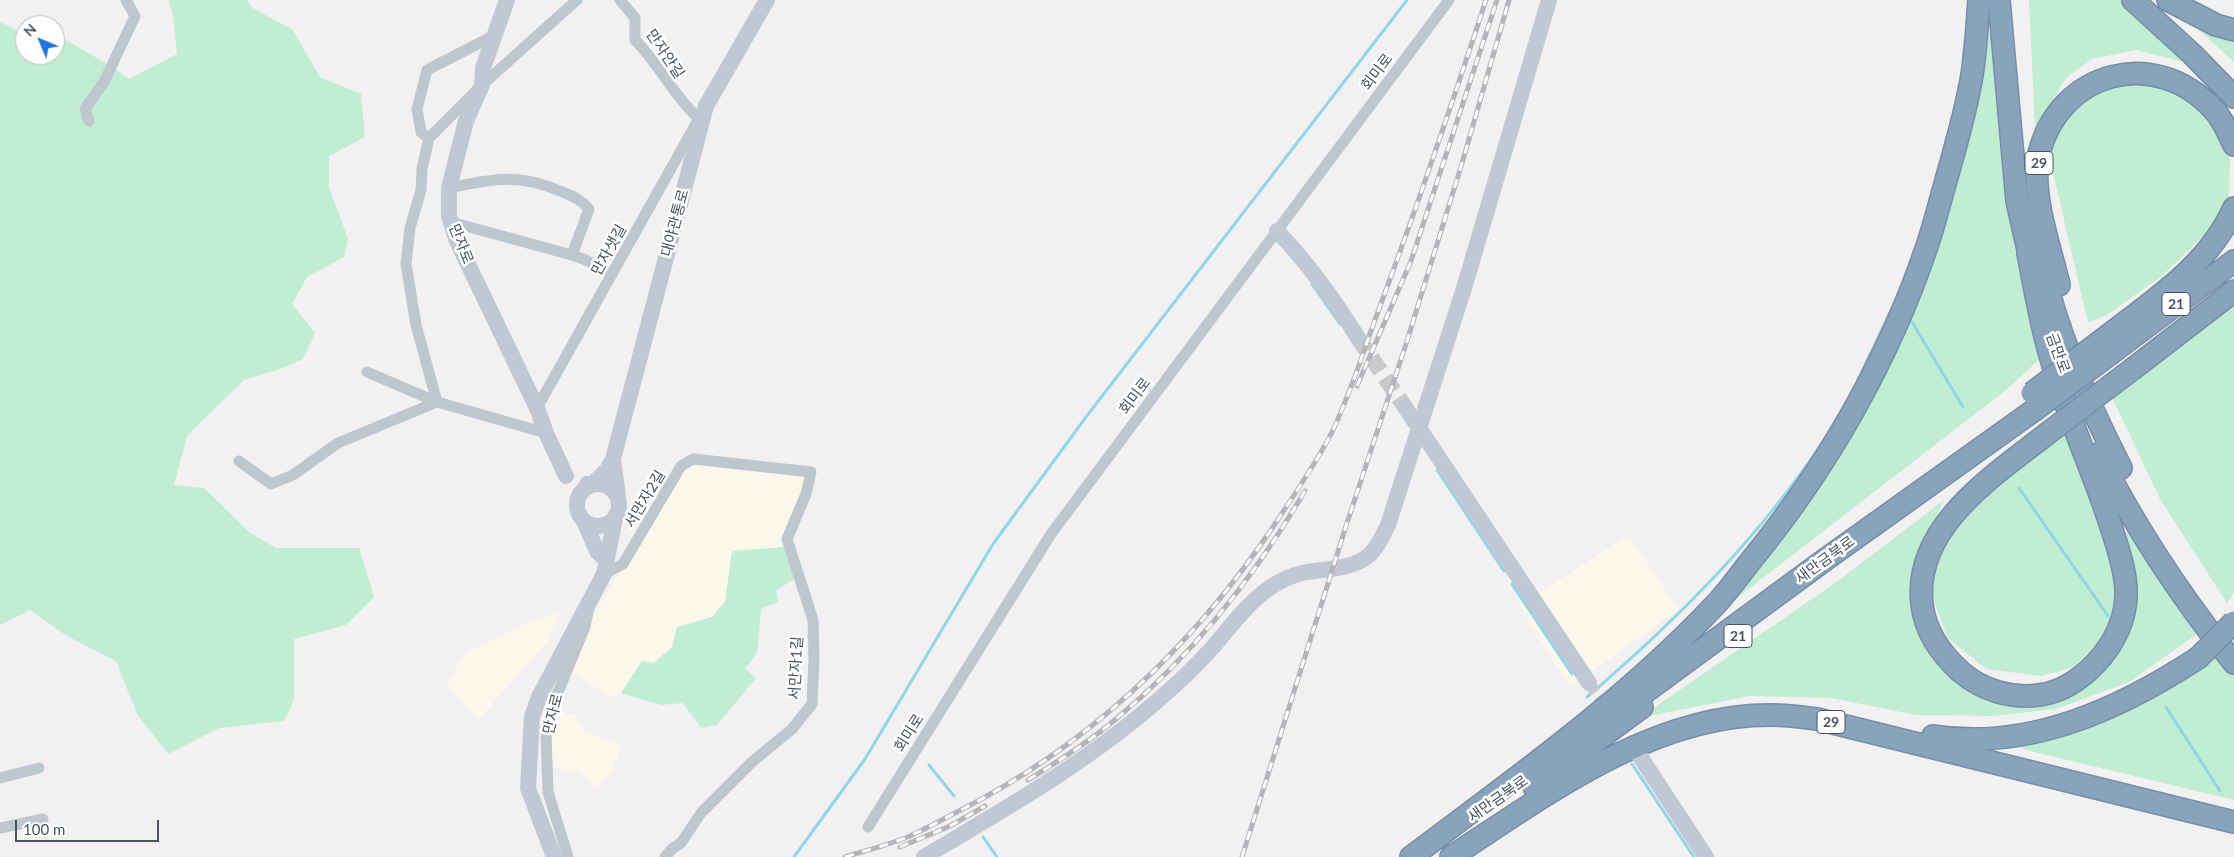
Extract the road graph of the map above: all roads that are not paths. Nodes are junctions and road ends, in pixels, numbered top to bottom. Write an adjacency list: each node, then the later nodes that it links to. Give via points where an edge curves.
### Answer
1 (126, 0): 18 (street, via 135,16 104,82 85,109)
2 (507, 0): 14 (street, 만자로)
3 (577, 0): 15 (street)
4 (620, 0): 17 (street, 만자안길, via 635,18 635,40 674,93)
5 (767, 0): 17 (street, 대야관통로)
6 (1449, 0): 24 (street, 회미로)
7 (1549, 0): 38 (street)
8 (1979, 0): 68 (highway, via 1972,74 1958,139 1927,246 1862,393 1805,490 1717,603 1666,653 1560,745)
9 (1998, 0): 25 (highway, 금만로, via 2016,191)
10 (2012, 0): 39 (highway, 금만로, via 2026,188 2045,275 2064,336)
11 (2133, 0): 16 (highway)
12 (2168, 0): 13 (highway, via 2216,25)
13 (2234, 30)
14 (495, 35): 15 (street, 만자로, via 483,68); 19 (street, via 427,70 417,110 421,132)
15 (482, 85): 19 (street); 21 (street, 만자로, via 466,121)
16 (2234, 97)
17 (703, 112): 28 (street, 만자샛길); 41 (street, 대야관통로)
18 (89, 121)
19 (429, 138): 34 (street, via 421,190 410,228 406,264 416,325)
20 (2234, 145): 39 (highway, 29, via 2214,110 2199,96 2172,81 2135,73 2115,74 2075,95 2059,111 2046,133 2039,156 2041,211 2063,302)
21 (449, 188): 23 (street, 만자로); 26 (street, via 495,178 518,178 543,183 581,200 589,209)
22 (2234, 208): 32 (highway, via 2215,242 2170,288)
23 (451, 222): 26 (street); 36 (street, 만자로, via 456,239)
24 (1277, 231): 31 (street, via 1329,292); 62 (street, 회미로, via 1051,534)
25 (2028, 253): 37 (highway, via 2052,363 2111,527 2126,591 2122,619 2114,640 2084,676 2055,693 2029,696 2001,693 1973,682 1951,663 1934,640 1923,616 1920,590 1925,562 1934,541); 54 (highway, 금만로, via 2041,305 2091,441 2145,541 2176,588)
26 (572, 255): 28 (street)
27 (2234, 261): 32 (highway, 새만금북로 / 21)
28 (612, 274): 36 (street, 만자샛길)
29 (2234, 276): 32 (highway, 새만금북로 / 21)
30 (2234, 291): 32 (highway)
31 (1358, 338)
32 (2122, 352): 37 (highway, 새만금북로 / 21, bridge)
33 (367, 372): 34 (street)
34 (438, 402): 40 (street); 42 (street, via 338,443 293,475 271,484)
35 (1405, 407): 38 (street)
36 (537, 408): 40 (street, 만자로)
37 (2037, 415): 68 (highway, 새만금북로 / 21, via 1826,559 1507,793); 69 (highway, 새만금북로 / 21)
38 (1419, 428): 55 (street); 67 (street, via 1388,525 1365,558 1344,567 1300,574 1266,590 1205,656 1156,702 1098,747 1022,798)
39 (2101, 429): 53 (highway, 금만로 / 29, via 2133,493 2169,553)
40 (546, 434): 44 (street, 만자로)
41 (613, 459): 45 (street); 46 (street)
42 (239, 461)
43 (811, 472): 50 (street, 서만자2길, via 693,459 681,466 623,564); 64 (street, 서만자1길, via 806,494 787,539 813,620 812,704 792,729 752,762 701,813 681,843)
44 (566, 476): 45 (street); 47 (street, 만자로)
45 (592, 485): 46 (street, via 609,486); 47 (street, via 583,490)
46 (618, 497): 48 (street)
47 (577, 500): 49 (street, via 577,510)
48 (615, 518): 49 (street, via 604,526); 50 (street, 만자로)
49 (584, 521): 50 (street)
50 (605, 567): 51 (street, 만자로)
51 (589, 604): 65 (street, 만자로, via 539,697 532,717 528,788); 66 (street, 만자로, via 585,626 556,697 546,734 548,792)
52 (2234, 622): 56 (highway, bridge, via 2198,658 2161,682 2113,707 2066,725 2004,737 1955,740)
53 (2234, 642)
54 (2234, 663)
55 (1589, 682)
56 (1817, 718): 61 (highway, 29); 70 (highway, 29, via 1771,715 1726,719 1659,737 1569,780)
57 (1639, 755): 71 (street)
58 (39, 768): 59 (street)
59 (0, 778)
60 (43, 819): 63 (street)
61 (2234, 822)
62 (868, 827)
63 (0, 828)
64 (668, 854)
65 (554, 857)
66 (568, 857)
67 (924, 857)
68 (1412, 857)
69 (1440, 857)
70 (1451, 857)
71 (1706, 857)

